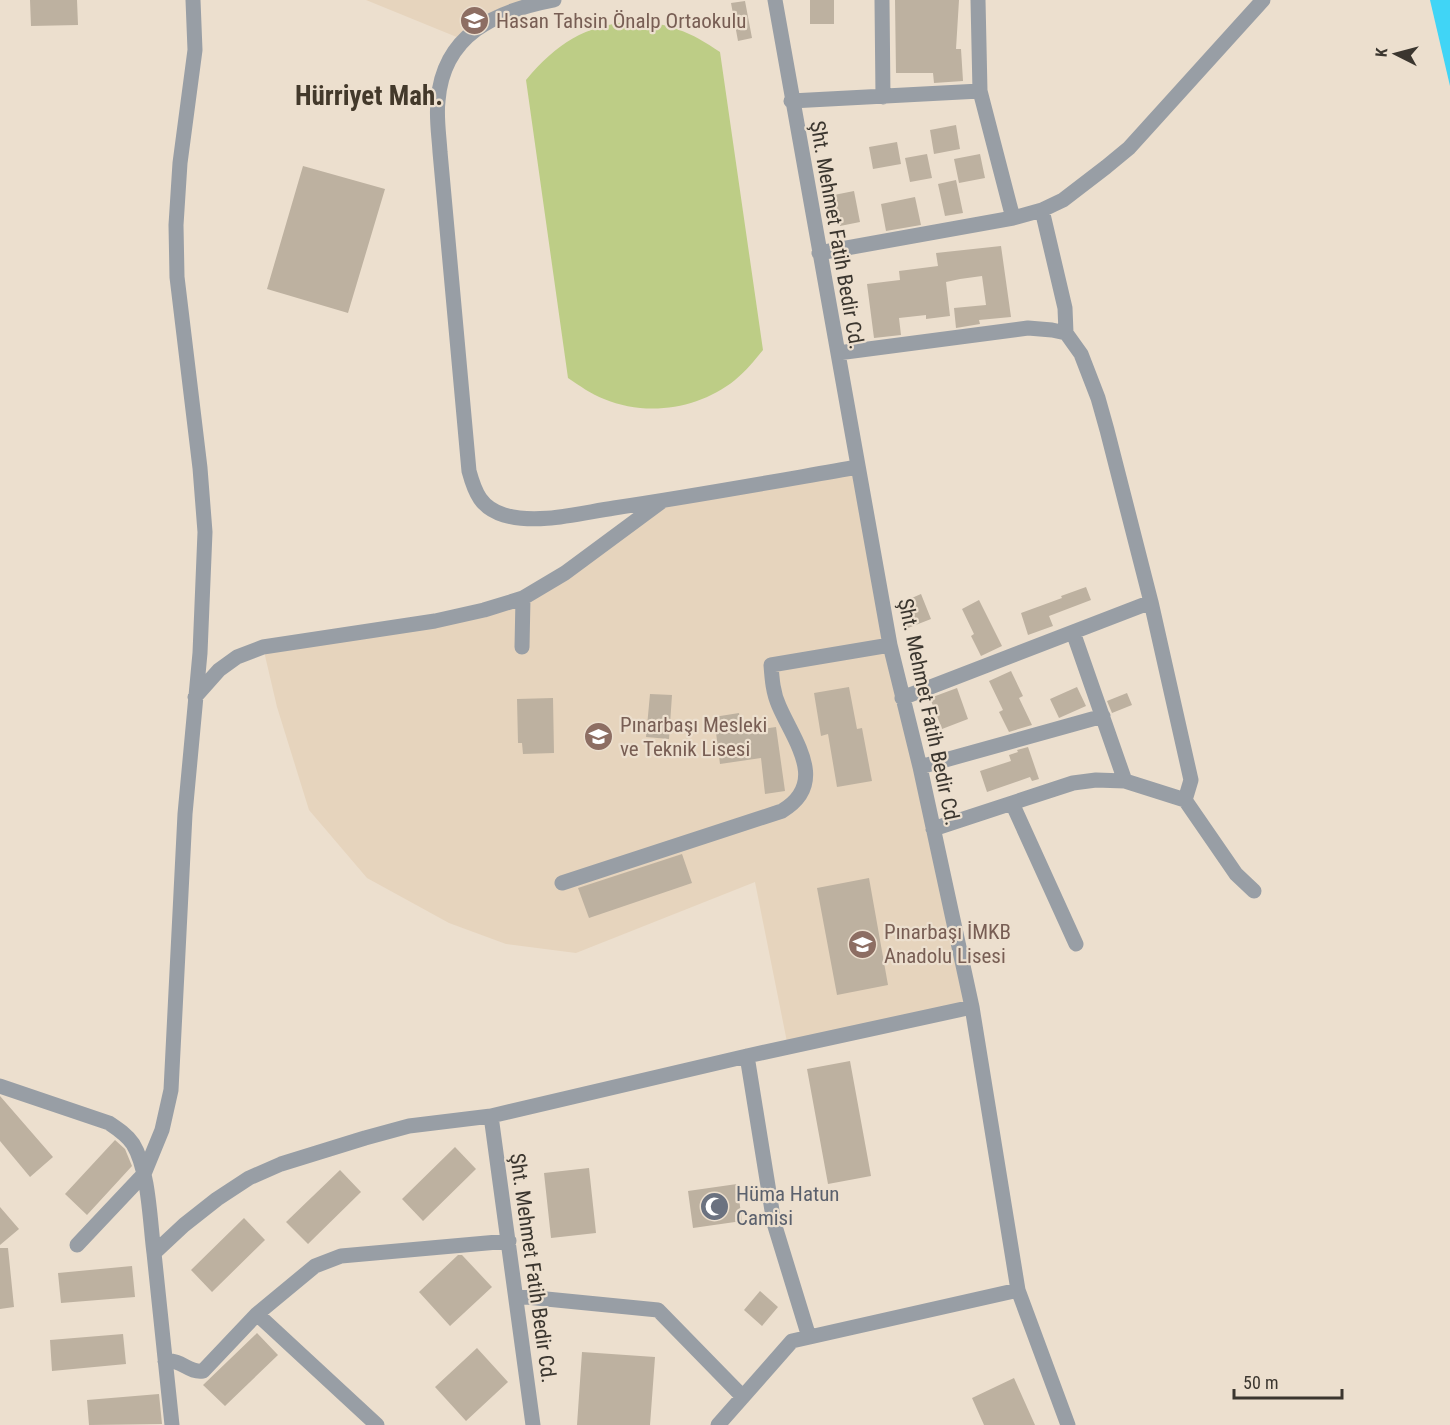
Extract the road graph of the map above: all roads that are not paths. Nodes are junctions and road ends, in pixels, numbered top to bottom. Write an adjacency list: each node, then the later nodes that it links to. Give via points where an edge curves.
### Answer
1 (193, 0): 22 (street, via 195,50 176,225 177,277 205,532)
2 (554, 0): 16 (street, via 525,6 476,27 451,58 438,99 469,471 476,494 490,508 505,515 553,517)
3 (775, 0): 9 (street, Şht. Mehmet Fatih Bedir Cd.)
4 (882, 0): 8 (street)
5 (978, 0): 7 (street)
6 (1263, 0): 10 (street, via 1129,148 1082,188)
7 (980, 91): 8 (street); 11 (street)
8 (883, 97): 9 (street)
9 (792, 101): 12 (street, Şht. Mehmet Fatih Bedir Cd.)
10 (1042, 210): 11 (street); 13 (street, via 1065,308)
11 (1013, 218): 12 (street)
12 (819, 253): 14 (street, Şht. Mehmet Fatih Bedir Cd.)
13 (1066, 333): 14 (street, via 1028,328); 18 (street, via 1081,354 1098,398)
14 (838, 353): 15 (street, Şht. Mehmet Fatih Bedir Cd.)
15 (858, 467): 16 (street); 20 (street, Şht. Mehmet Fatih Bedir Cd.)
16 (661, 501): 17 (street, via 565,573)
17 (523, 598): 21 (street); 22 (street, via 435,621 263,647 237,657 219,670)
18 (1150, 602): 19 (street); 27 (street, via 1191,780)
19 (1073, 632): 23 (street); 24 (street)
20 (890, 645): 23 (street, Şht. Mehmet Fatih Bedir Cd.); 30 (street, via 771,665 779,705 800,746 804,764 803,790 793,804 782,811)
21 (522, 647)
22 (195, 697): 37 (street, via 171,1090 162,1130)
23 (902, 698): 25 (street, Şht. Mehmet Fatih Bedir Cd.)
24 (1103, 716): 25 (street); 26 (street)
25 (920, 767): 29 (street, Şht. Mehmet Fatih Bedir Cd.)
26 (1125, 782): 27 (street); 28 (street, via 1074,783)
27 (1185, 800): 31 (street, via 1236,874)
28 (1012, 803): 29 (street); 32 (street)
29 (933, 829): 33 (street, Şht. Mehmet Fatih Bedir Cd.)
30 (562, 883)
31 (1254, 891)
32 (1076, 944)
33 (972, 1007): 34 (street); 41 (street, Şht. Mehmet Fatih Bedir Cd.)
34 (747, 1056): 36 (street); 44 (street, via 774,1222)
35 (0, 1086): 37 (street, via 109,1123 132,1143)
36 (491, 1116): 38 (street, Şht. Mehmet Fatih Bedir Cd.); 40 (street, via 409,1126 281,1164 249,1178 217,1199)
37 (144, 1174): 39 (street); 40 (street)
38 (509, 1241): 42 (street, Şht. Mehmet Fatih Bedir Cd.); 43 (street, via 341,1256 315,1266)
39 (77, 1245)
40 (154, 1253): 45 (street)
41 (1018, 1290): 44 (street); 51 (street, Şht. Mehmet Fatih Bedir Cd.)
42 (516, 1296): 46 (street, via 658,1310); 47 (street, Şht. Mehmet Fatih Bedir Cd.)
43 (257, 1314): 45 (street, via 203,1371); 49 (street)
44 (809, 1337): 46 (street, via 792,1341)
45 (165, 1361): 48 (street)
46 (743, 1396): 50 (street)
47 (529, 1424)
48 (172, 1425)
49 (377, 1425)
50 (718, 1425)
51 (1068, 1425)

